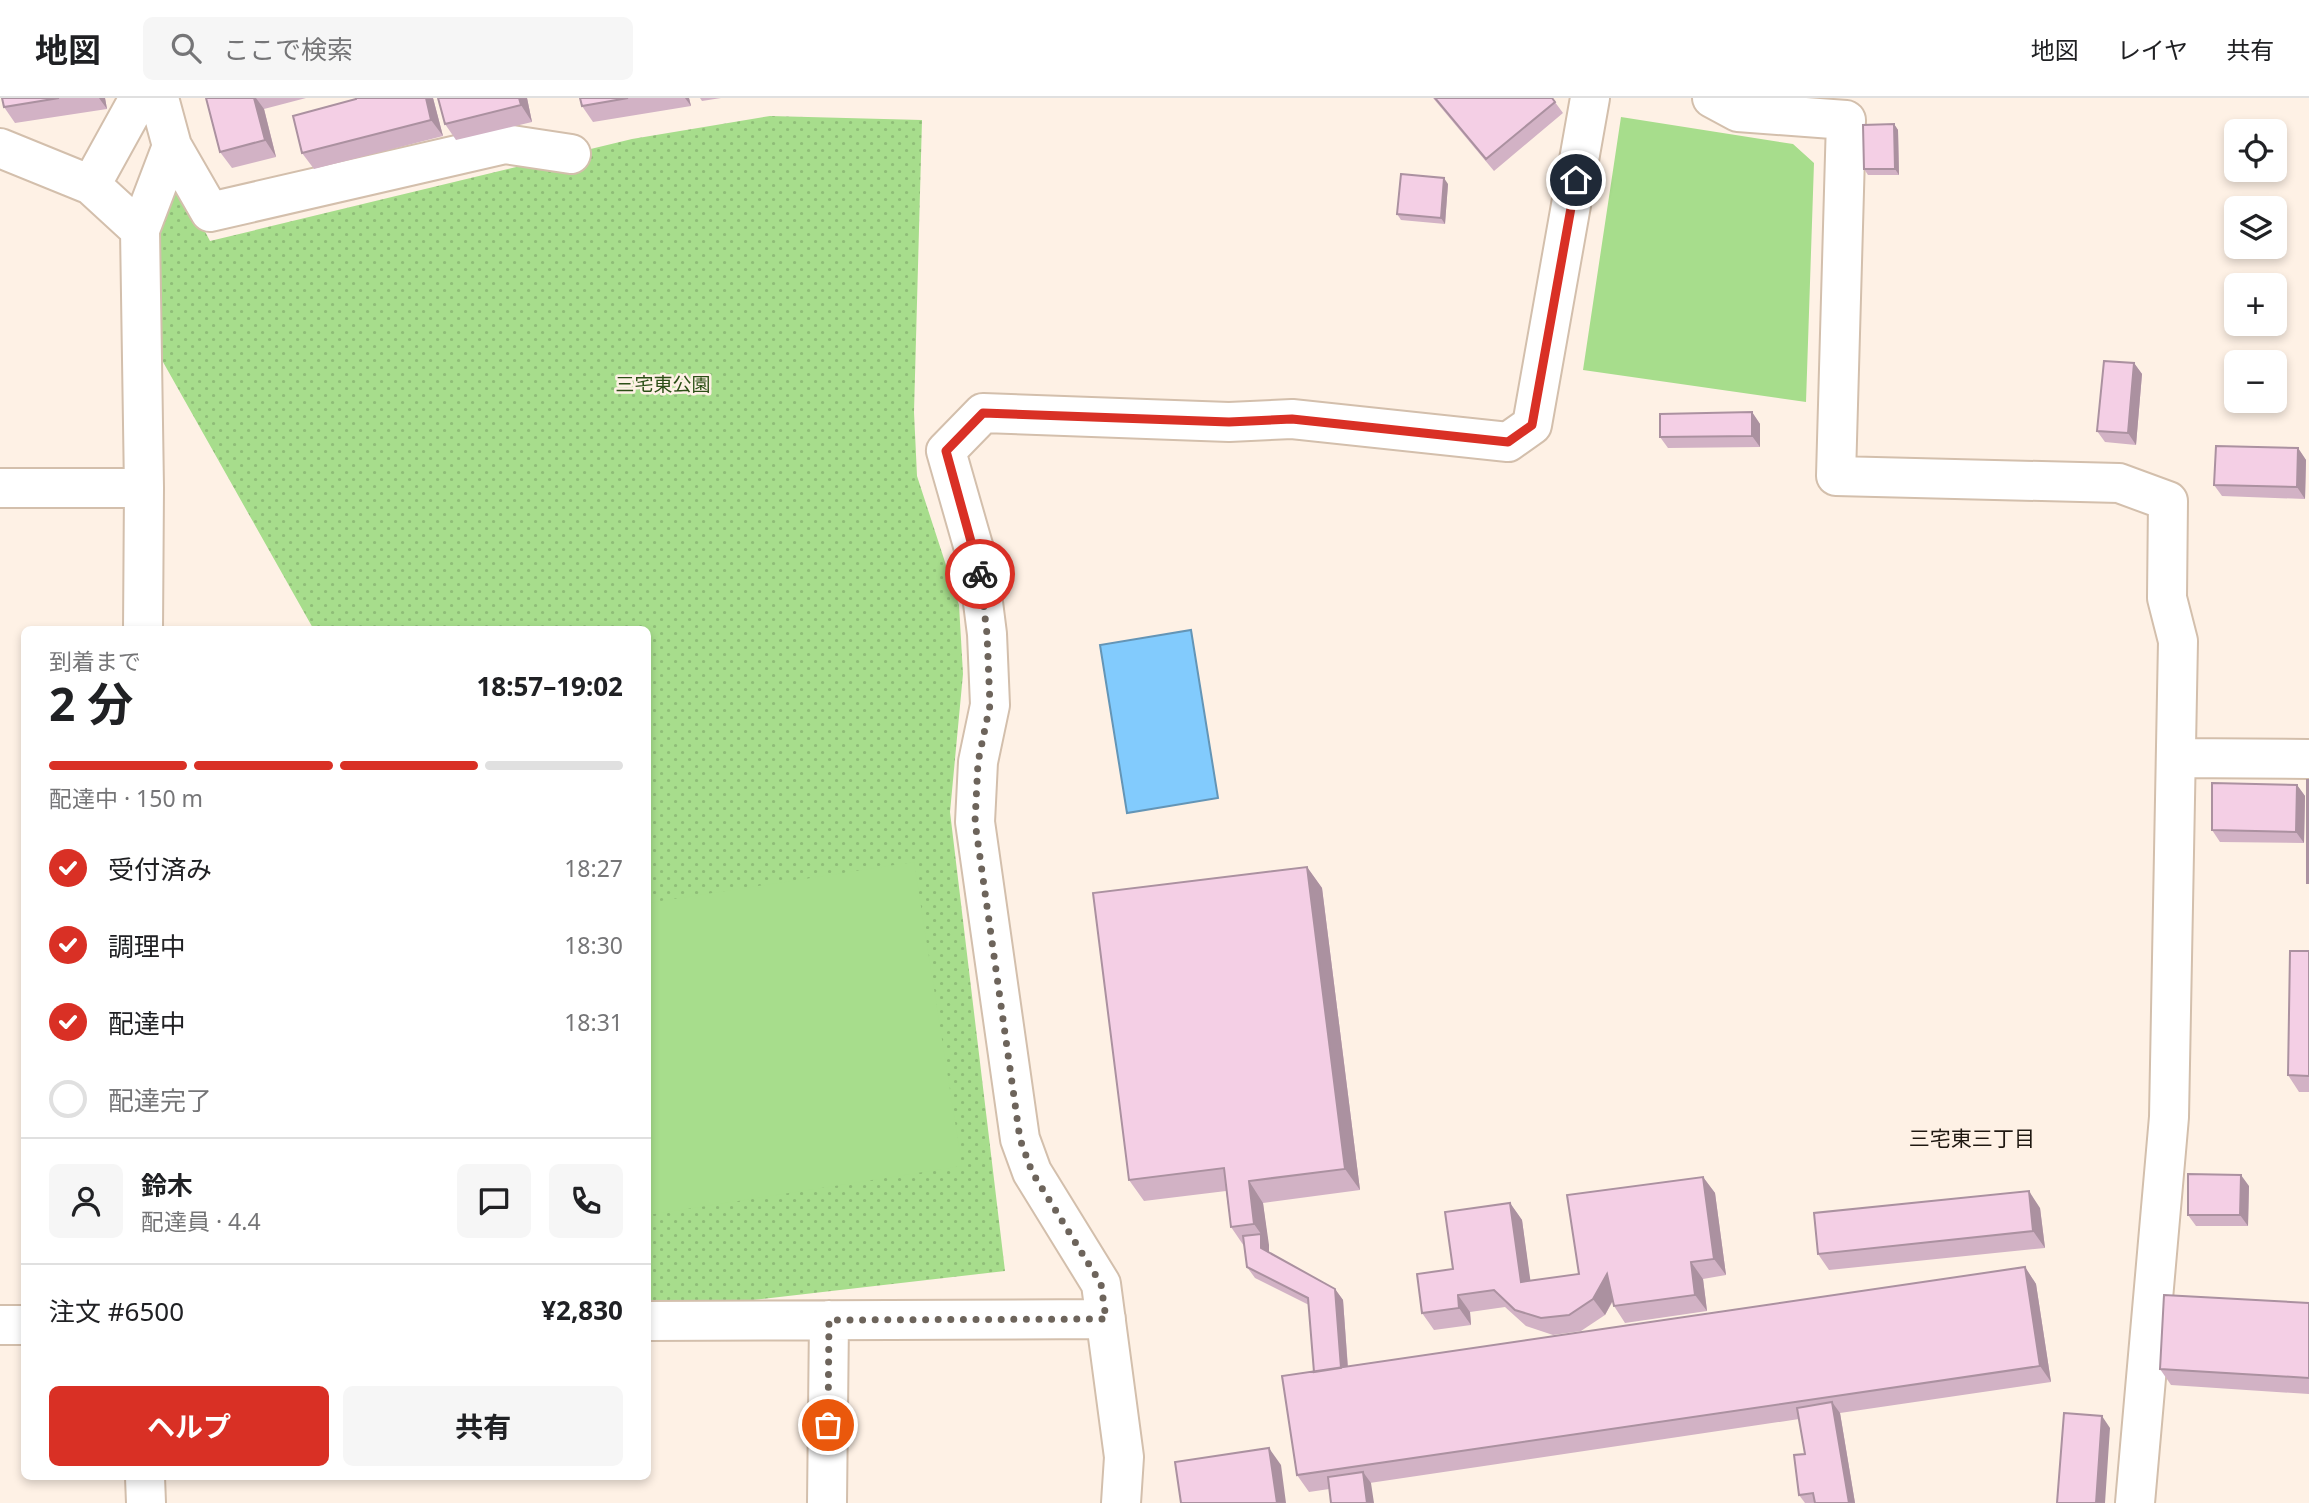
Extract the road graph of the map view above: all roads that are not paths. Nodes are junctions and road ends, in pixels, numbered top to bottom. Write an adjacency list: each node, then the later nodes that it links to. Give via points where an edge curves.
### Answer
1 (139, 98): 8 (street)
2 (159, 98): 5 (street)
3 (1590, 98): 15 (street, via 1532,425 1508,442 1292,419 1229,422 983,413 946,451 978,563 987,634 990,705 978,762 975,822 1020,1139 1032,1172 1101,1284)
4 (1712, 98): 13 (street, via 1738,112 1846,120 1836,476 2119,484 2168,501 2166,598 2178,641)
5 (172, 146): 7 (street, via 214,225 505,144); 9 (street)
6 (0, 148): 8 (street)
7 (570, 154)
8 (91, 185): 9 (street)
9 (140, 230): 11 (street)
10 (0, 488): 11 (street)
11 (144, 488): 12 (street)
12 (144, 626)
13 (2176, 758): 14 (street); 24 (street, via 2169,1117)
14 (2309, 759)
15 (1106, 1319): 16 (street); 23 (street, via 1124,1457)
16 (829, 1320): 17 (street); 22 (street)
17 (651, 1321)
18 (0, 1325): 19 (street)
19 (21, 1325)
20 (145, 1480): 21 (street)
21 (146, 1503)
22 (827, 1503)
23 (1121, 1503)
24 (2135, 1503)

